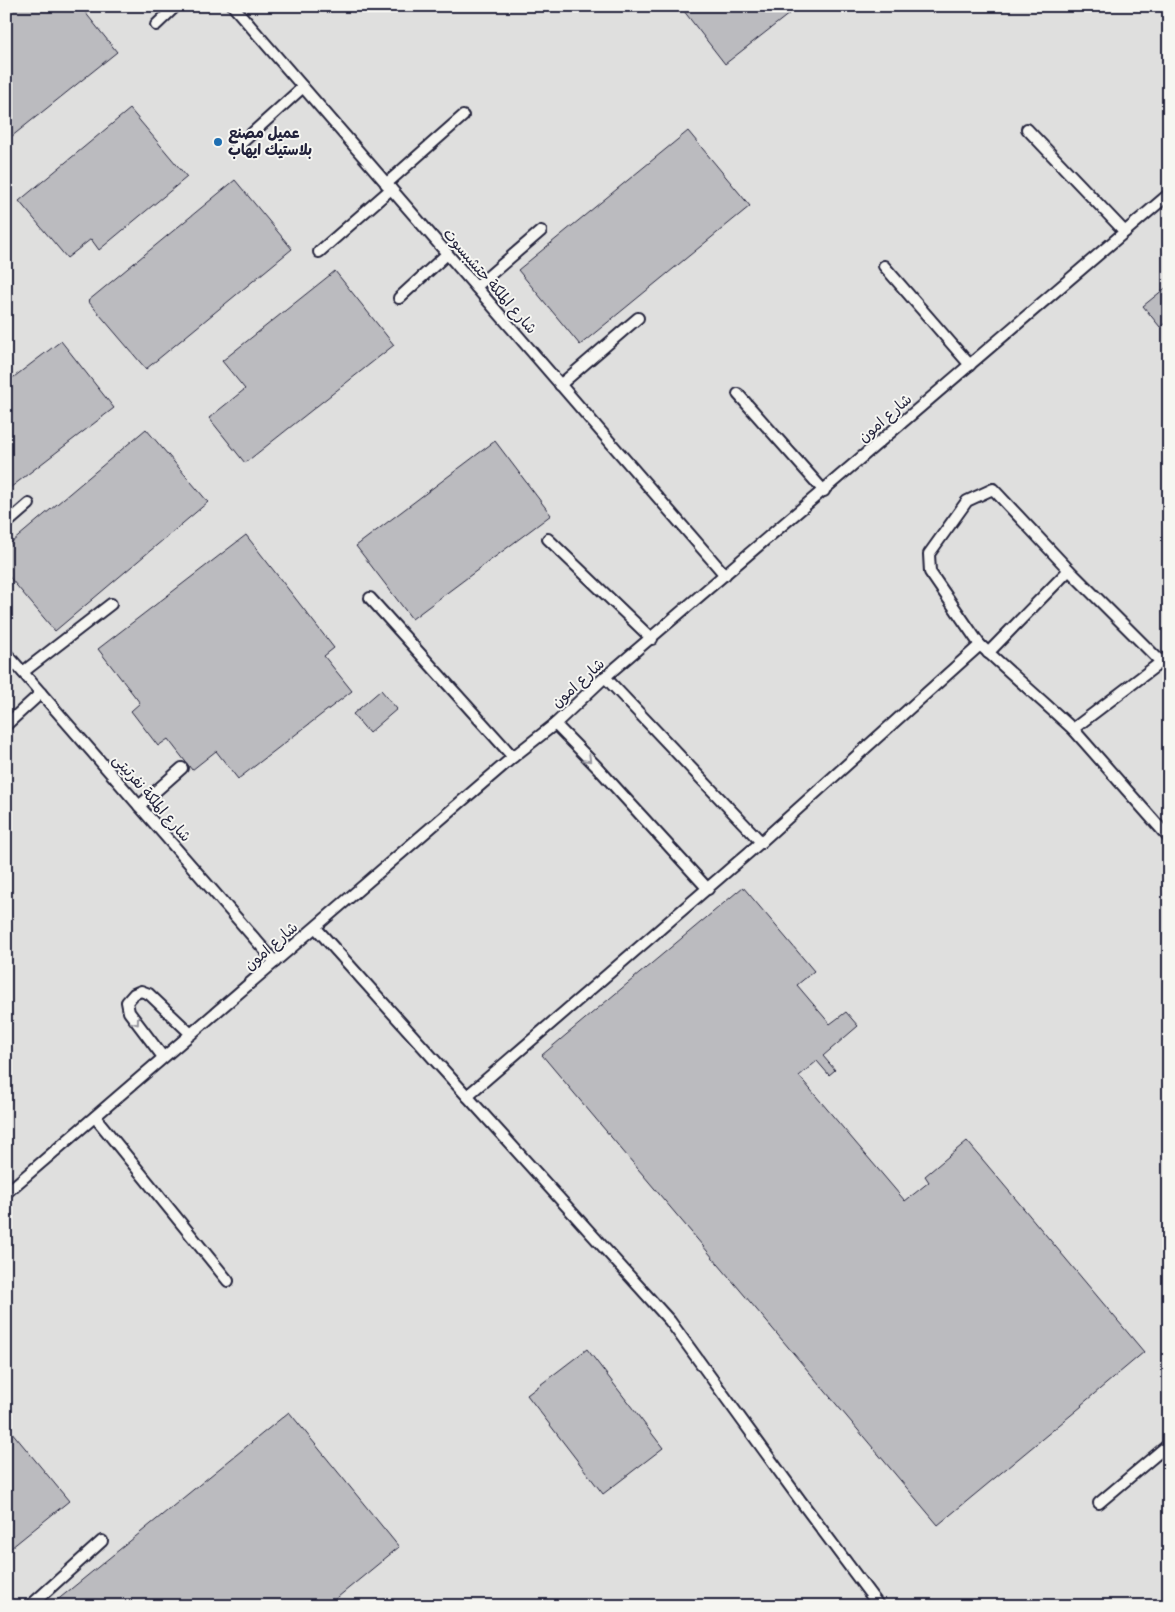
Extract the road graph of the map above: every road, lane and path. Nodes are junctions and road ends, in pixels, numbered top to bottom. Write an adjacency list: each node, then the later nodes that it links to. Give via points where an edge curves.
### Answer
1 (176, 6): 3 (lane)
2 (233, 6): 4 (lane, شارع الملكة حتشبسوت)
3 (156, 26)
4 (303, 87): 7 (lane); 8 (lane, شارع الملكة حتشبسوت)
5 (463, 116): 8 (lane)
6 (1027, 129): 11 (lane)
7 (236, 148)
8 (389, 187): 12 (lane); 13 (lane, شارع الملكة حتشبسوت)
9 (1169, 194): 11 (lane, شارع امون)
10 (541, 231): 15 (lane)
11 (1125, 232): 18 (lane, شارع امون)
12 (319, 252)
13 (447, 254): 15 (lane, شارع الملكة حتشبسوت); 16 (lane)
14 (884, 266): 18 (lane)
15 (476, 287): 19 (lane, شارع الملكة حتشبسوت)
16 (399, 298)
17 (638, 318): 19 (lane)
18 (970, 365): 21 (lane, شارع امون)
19 (560, 385): 26 (lane, شارع الملكة حتشبسوت)
20 (738, 394): 21 (lane)
21 (824, 491): 26 (lane, شارع امون)
22 (29, 504): 23 (lane)
23 (6, 524)
24 (548, 539): 29 (lane)
25 (1069, 570): 30 (lane, via 993,489 967,501 929,554 930,572); 32 (lane); 33 (lane)
26 (725, 576): 29 (lane, شارع امون)
27 (370, 598): 40 (lane)
28 (111, 604): 34 (lane)
29 (652, 638): 35 (lane, شارع امون)
30 (980, 645): 32 (lane); 44 (lane)
31 (6, 653): 34 (lane, شارع الملكة نفرتيتى)
32 (988, 653): 39 (lane)
33 (1165, 659): 39 (lane)
34 (23, 672): 36 (lane, شارع الملكة نفرتيتى)
35 (605, 677): 37 (lane, شارع امون); 44 (lane)
36 (41, 693): 38 (lane); 42 (lane, شارع الملكة نفرتيتى)
37 (555, 724): 40 (lane, شارع امون); 45 (lane, one-way to 45)
38 (6, 725)
39 (1073, 729): 43 (lane)
40 (514, 757): 46 (lane, شارع امون)
41 (182, 768): 42 (lane)
42 (139, 806): 47 (lane, شارع الملكة نفرتيتى)
43 (1169, 838)
44 (761, 842): 45 (lane)
45 (708, 889): 50 (lane)
46 (316, 928): 47 (lane, شارع امون); 50 (lane)
47 (275, 962): 48 (lane, شارع امون)
48 (191, 1034): 49 (lane, شارع امون); 49 (lane, one-way to 49, via 154,997 141,991 134,994 127,1002 129,1012)
49 (163, 1058): 51 (lane, شارع امون)
50 (466, 1096): 58 (lane, via 670,1321)
51 (95, 1117): 52 (lane, شارع امون); 53 (lane)
52 (6, 1193)
53 (228, 1282)
54 (1169, 1444): 55 (lane)
55 (1099, 1504)
56 (102, 1542): 57 (lane)
57 (30, 1606)
58 (880, 1606)

